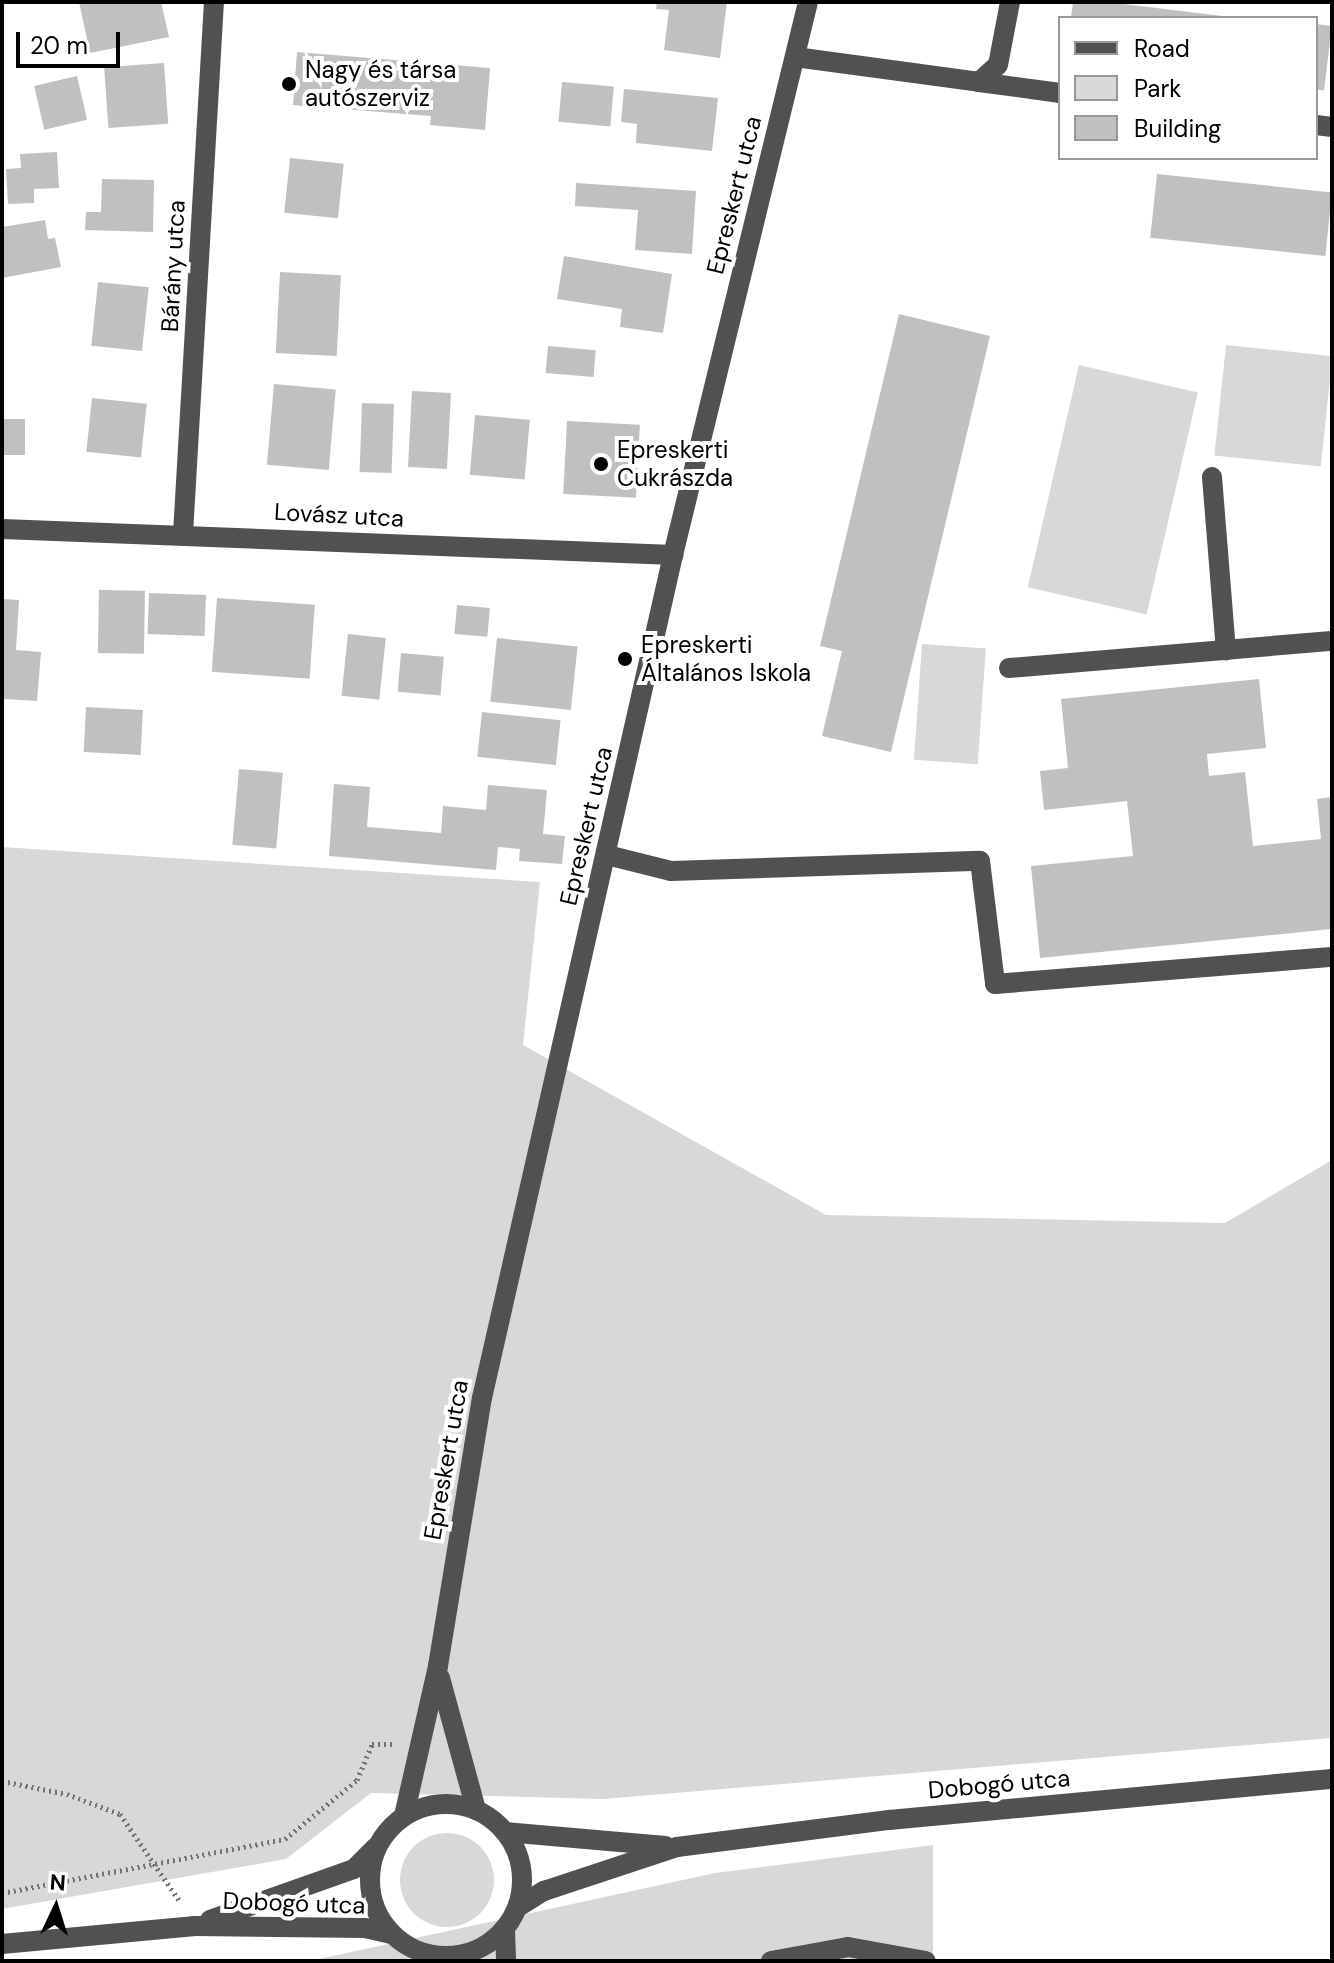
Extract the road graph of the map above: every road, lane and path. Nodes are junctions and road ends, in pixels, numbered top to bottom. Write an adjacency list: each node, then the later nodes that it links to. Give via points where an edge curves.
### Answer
1 (214, 2): 9 (street, Bárány utca)
2 (808, 2): 4 (street, Epreskert utca)
3 (1010, 2): 5 (street, via 998,65)
4 (795, 57): 5 (street); 10 (street, Epreskert utca)
5 (979, 82): 6 (street)
6 (1058, 93)
7 (1212, 477): 12 (street)
8 (2, 529): 9 (street, Lovász utca)
9 (183, 534): 10 (street, Lovász utca)
10 (673, 555): 14 (street, Epreskert utca)
11 (1332, 641): 12 (street)
12 (1226, 650): 13 (street)
13 (1009, 668)
14 (607, 855): 15 (street, via 671,871 980,861 995,984); 16 (street, Epreskert utca, via 482,1398)
15 (1332, 957)
16 (438, 1666): 17 (street, Epreskert utca); 20 (street, Epreskert utca, via 453,1739)
17 (422, 1744): 21 (street, Epreskert utca); 25 (path, via 372,1744 357,1780 285,1839)
18 (1330, 1780): 24 (street, Dobogó utca, via 889,1820)
19 (2, 1781): 25 (path, via 67,1794 120,1814)
20 (476, 1810): 21 (street, via 439,1804); 22 (street)
21 (404, 1816): 23 (street)
22 (506, 1832): 24 (street, Dobogó utca); 27 (street, via 520,1860)
23 (378, 1845): 28 (street, Dobogó utca, via 354,1869); 30 (street, via 371,1863 372,1901)
24 (677, 1847): 27 (street, Dobogó utca, via 544,1891)
25 (159, 1864): 26 (path); 28 (path)
26 (2, 1893)
27 (518, 1907): 29 (street)
28 (195, 1926): 30 (street, Dobogó utca, via 365,1928); 31 (street, Dobogó utca)
29 (505, 1930): 32 (street, via 472,1953); 33 (street)
30 (392, 1934): 32 (street)
31 (2, 1944)
32 (434, 1958)
33 (506, 1961)
34 (771, 1961): 35 (street, via 848,1947)
35 (926, 1961)

